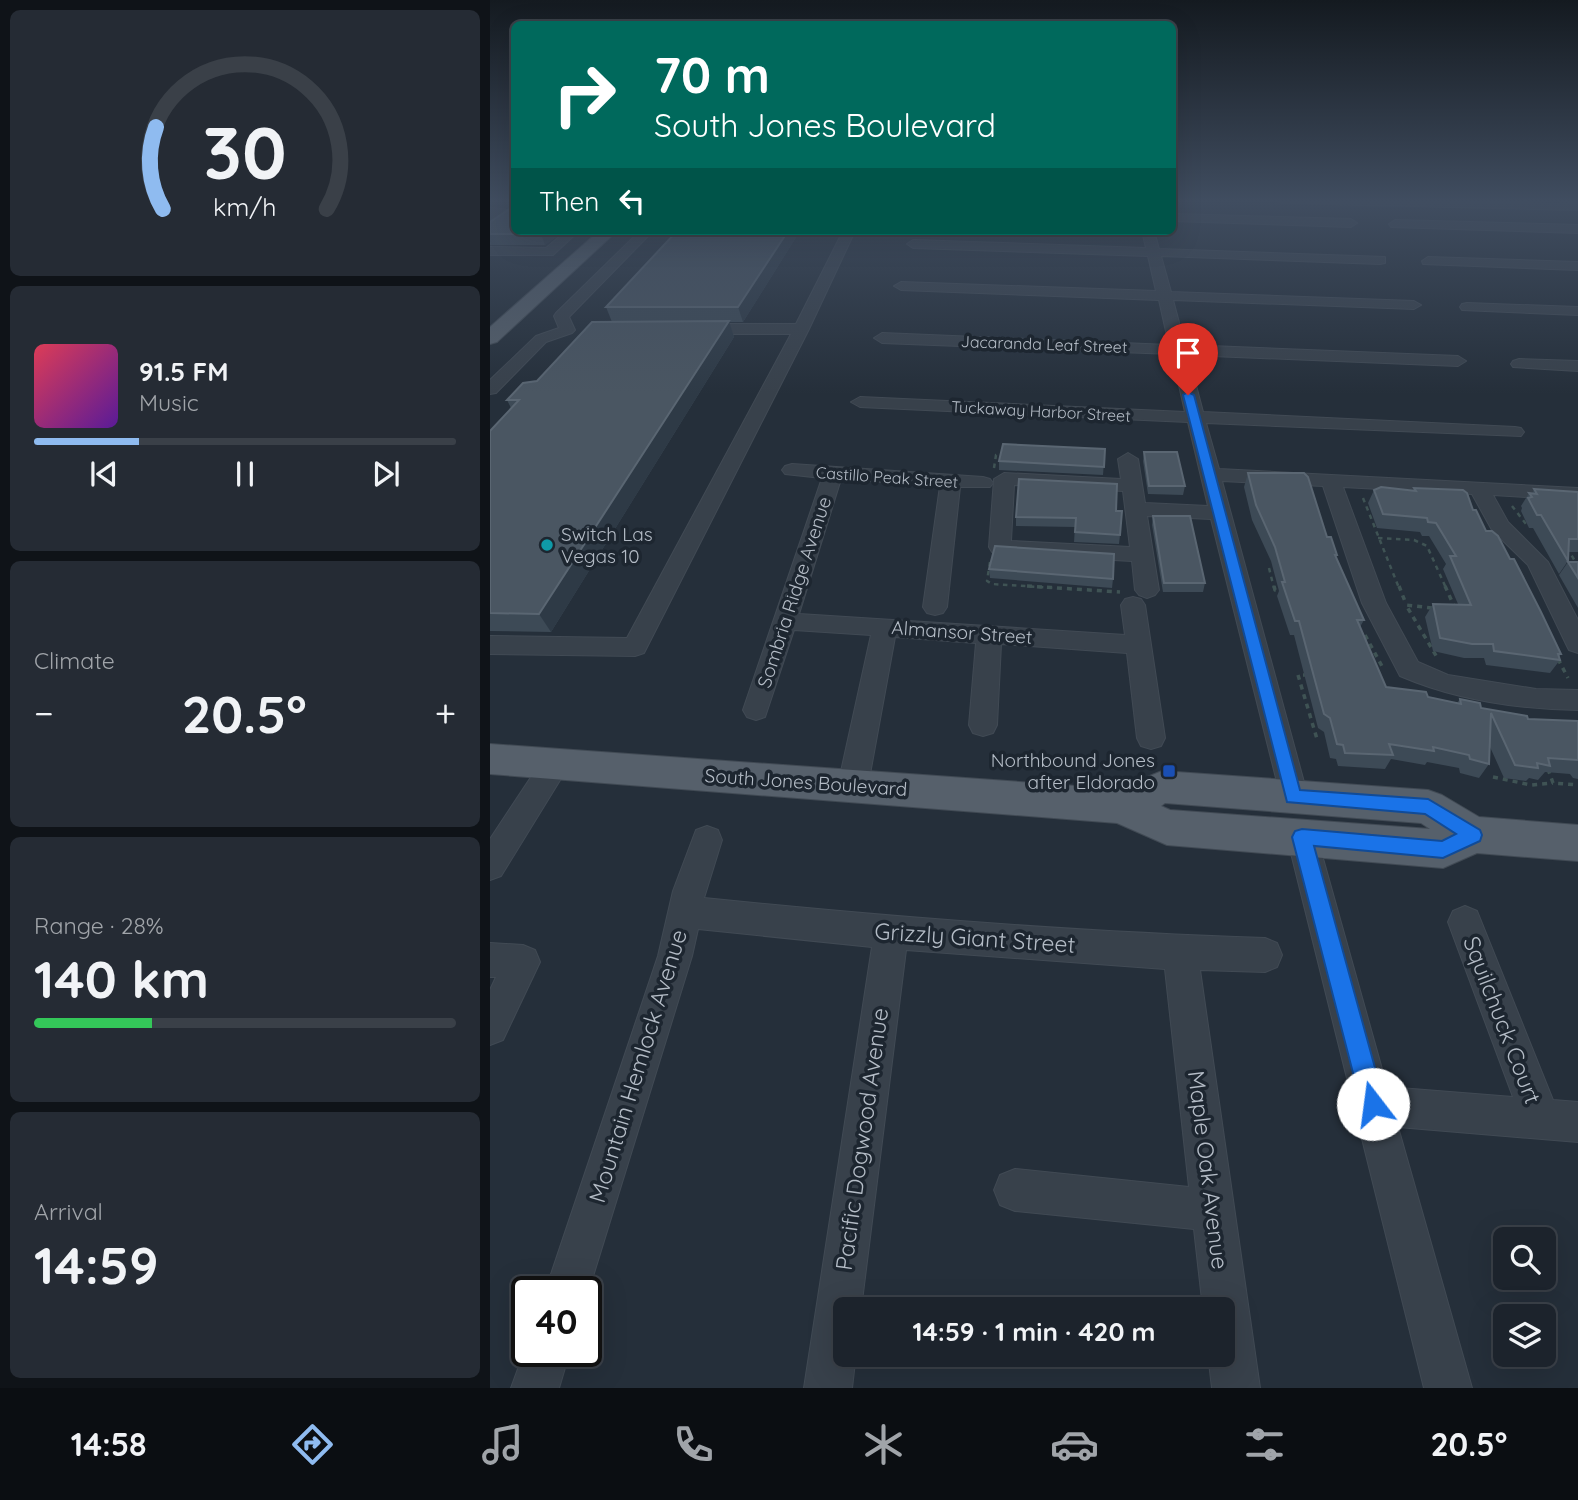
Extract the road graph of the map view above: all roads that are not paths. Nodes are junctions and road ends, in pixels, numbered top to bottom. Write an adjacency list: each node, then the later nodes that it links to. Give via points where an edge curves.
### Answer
1 (571, 265): 14 (main road)
2 (612, 265): 20 (street, via 561,316 574,330 541,339)
3 (832, 265): 12 (street)
4 (1156, 265): 8 (street)
5 (1541, 265): 6 (street)
6 (1578, 266)
7 (901, 286): 8 (street)
8 (1164, 296): 9 (street); 16 (street)
9 (1414, 304)
10 (1467, 307): 11 (street)
11 (1578, 311)
12 (801, 329): 13 (street); 42 (street, via 635,647)
13 (677, 330)
14 (490, 338)
15 (882, 338): 16 (street, Jacaranda Leaf Street)
16 (1177, 349): 17 (street, Jacaranda Leaf Street); 22 (street)
17 (1458, 361)
18 (1519, 364): 19 (street)
19 (1578, 366)
20 (490, 389)
21 (860, 402): 22 (street, Tuckaway Harbor Street)
22 (1194, 418): 23 (street, Tuckaway Harbor Street); 27 (street)
23 (1515, 432)
24 (1128, 459): 31 (street)
25 (792, 470): 26 (street, Castillo Peak Street)
26 (833, 474): 28 (street, Castillo Peak Street); 38 (street, Sombria Ridge Avenue)
27 (1209, 474): 29 (street); 35 (street)
28 (951, 481): 30 (street, Castillo Peak Street); 37 (street)
29 (1331, 481): 33 (street); 44 (street, via 1374,603 1409,669 1444,684 1536,699)
30 (983, 483)
31 (1132, 486): 34 (street); 36 (street, via 1004,479 1000,547)
32 (1578, 494): 33 (street)
33 (1484, 497): 41 (street, via 1499,525 1537,562)
34 (1135, 509): 35 (street); 36 (street)
35 (1219, 513): 51 (street)
36 (1142, 555): 43 (street)
37 (935, 607)
38 (785, 621): 39 (street, Almansor Street); 45 (street, Sombria Ridge Avenue)
39 (885, 627): 40 (street, Almansor Street); 50 (street)
40 (989, 633): 43 (street, Almansor Street); 46 (street)
41 (1578, 644)
42 (490, 645)
43 (1139, 645): 47 (street)
44 (1578, 700)
45 (755, 710)
46 (983, 725)
47 (1151, 738)
48 (490, 759): 49 (main road, South Jones Boulevard)
49 (555, 764): 50 (main road, South Jones Boulevard); 55 (street)
50 (853, 785): 52 (main road, South Jones Boulevard)
51 (1293, 797): 52 (main road, via 1280,813 1257,818); 53 (main road, via 1428,807)
52 (1121, 806): 54 (main road, South Jones Boulevard, via 1167,828)
53 (1473, 835): 54 (main road, South Jones Boulevard, via 1443,850); 57 (main road)
54 (1302, 837): 66 (street)
55 (498, 838): 58 (street)
56 (706, 840): 59 (street, Mountain Hemlock Avenue)
57 (1578, 844)
58 (490, 866)
59 (686, 912): 61 (street, Grizzly Giant Street); 71 (street, Mountain Hemlock Avenue)
60 (1465, 922): 67 (street, Squilchuck Court)
61 (891, 933): 62 (street, Grizzly Giant Street); 74 (street, Pacific Dogwood Avenue)
62 (1180, 952): 63 (street, Grizzly Giant Street); 70 (street, Maple Oak Avenue)
63 (1265, 955)
64 (490, 960): 65 (street, via 523,962)
65 (490, 1027)
66 (1373, 1104): 67 (street); 76 (street)
67 (1540, 1118): 68 (street)
68 (1578, 1122)
69 (1015, 1190): 70 (street)
70 (1213, 1210): 75 (street, Maple Oak Avenue)
71 (572, 1276)
72 (542, 1367): 73 (street)
73 (535, 1388)
74 (828, 1388)
75 (1236, 1388)
76 (1448, 1388)

